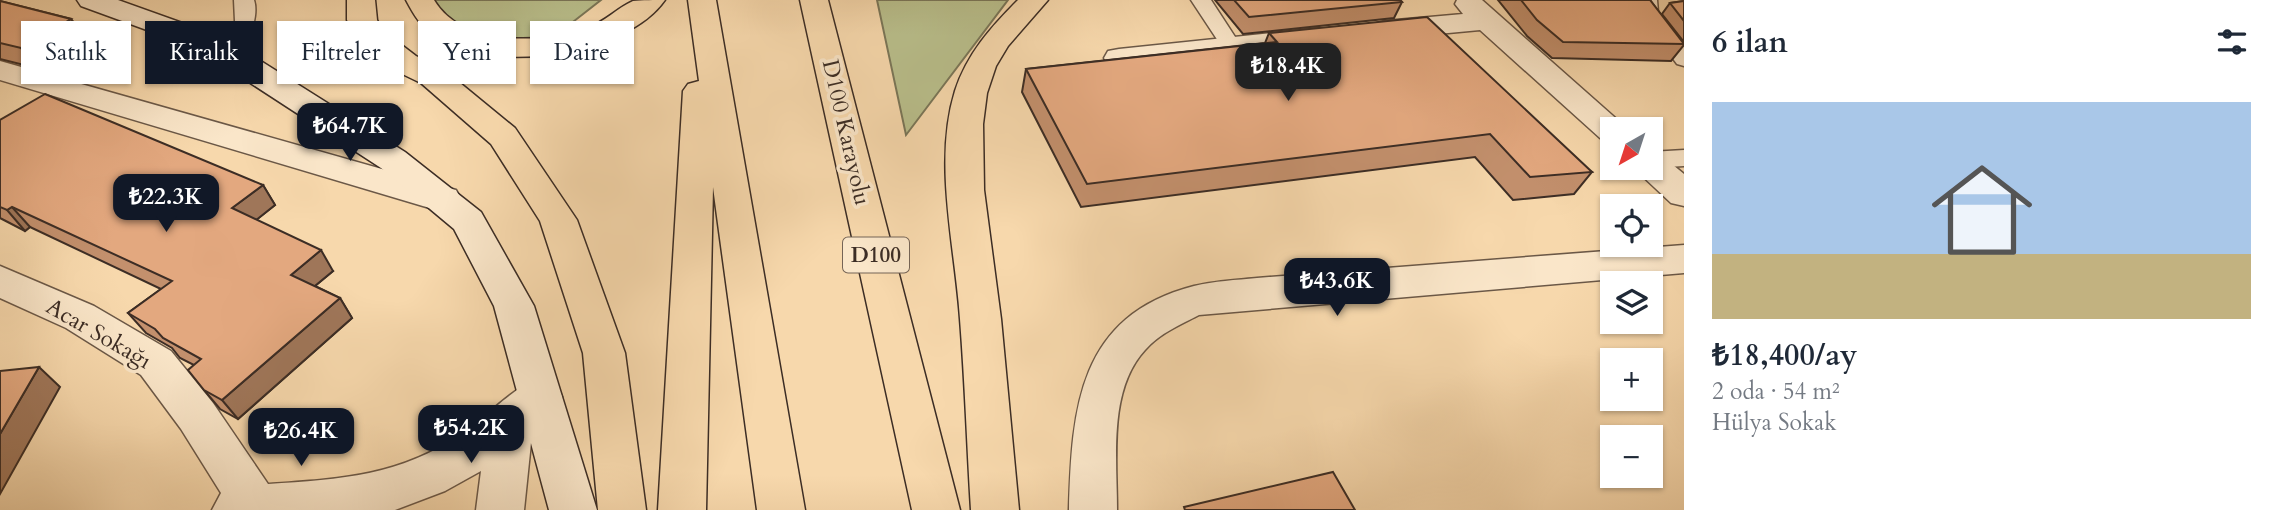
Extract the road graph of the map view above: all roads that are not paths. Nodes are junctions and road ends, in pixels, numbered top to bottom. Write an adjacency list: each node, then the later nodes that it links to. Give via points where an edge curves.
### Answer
1 (91, 0): 12 (street)
2 (244, 0): 13 (lane)
3 (360, 0): 32 (highway, via 362,20 370,35 405,63 432,76 503,136 558,220 604,353)
4 (421, 0): 5 (highway, via 428,18 465,38 533,47 596,35 634,16)
5 (651, 0)
6 (814, 0): 35 (highway, D100 Karayolu / D100)
7 (1034, 0): 36 (highway, via 980,67 968,110 964,155)
8 (1201, 0): 14 (lane)
9 (1647, 0): 16 (lane, via 1648,12)
10 (702, 1): 33 (highway); 34 (highway)
11 (1477, 10): 14 (street); 19 (street)
12 (149, 21)
13 (245, 21)
14 (1231, 46): 15 (street)
15 (1119, 58)
16 (1684, 60)
17 (0, 70): 24 (street)
18 (263, 76): 24 (street, via 355,133)
19 (1600, 119)
20 (1684, 158): 21 (lane)
21 (1663, 160)
22 (1663, 174): 23 (street)
23 (1684, 194)
24 (443, 199): 27 (street, via 468,220 514,306)
25 (1684, 259): 37 (street, via 1271,292 1189,303 1143,326 1107,368 1094,429)
26 (0, 281): 29 (street, Acar Sokağı, via 80,317 156,363 197,416)
27 (525, 412): 28 (street, via 436,474); 30 (street); 31 (street)
28 (358, 505): 29 (street)
29 (246, 508)
30 (500, 510)
31 (573, 510)
32 (622, 510)
33 (682, 510)
34 (782, 510)
35 (936, 510)
36 (995, 510)
37 (1093, 510)

